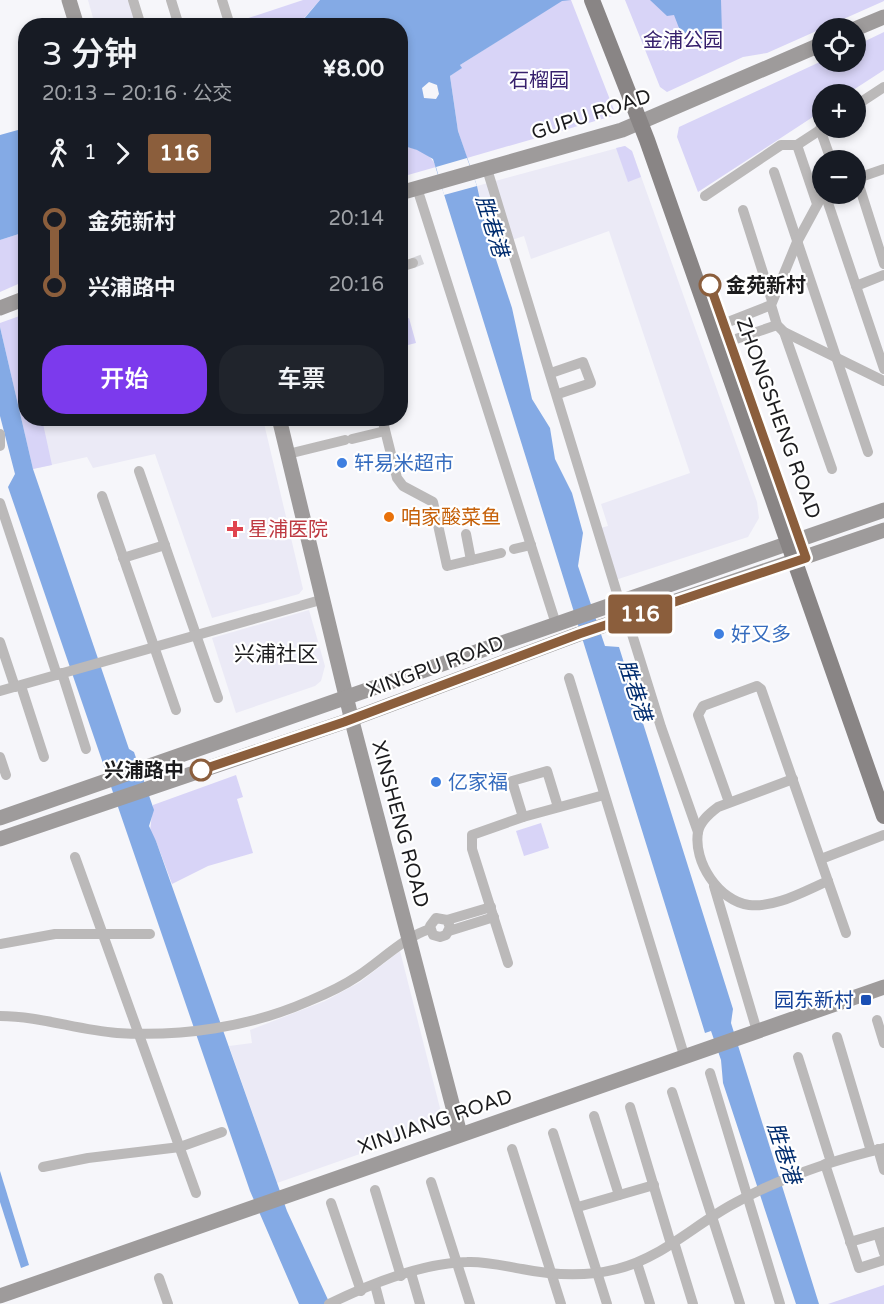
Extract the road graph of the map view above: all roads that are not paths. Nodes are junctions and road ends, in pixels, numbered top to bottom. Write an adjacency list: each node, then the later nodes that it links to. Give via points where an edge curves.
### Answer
1 (69, 0): 8 (street)
2 (133, 0): 9 (street)
3 (171, 0): 10 (street)
4 (222, 0): 11 (street)
5 (592, 0): 16 (main road, ZHONGSHENG ROAD)
6 (604, 0): 16 (main road, ZHONGSHENG ROAD)
7 (884, 17): 12 (street)
8 (75, 18)
9 (139, 18)
10 (177, 18)
11 (228, 18)
12 (866, 24)
13 (812, 48): 16 (street, GUPU ROAD)
14 (884, 87): 15 (street)
15 (866, 99)
16 (645, 121): 20 (street, GUPU ROAD); 43 (main road, ZHONGSHENG ROAD)
17 (812, 134): 18 (street)
18 (797, 145): 24 (street); 26 (street, via 781,145)
19 (884, 169): 22 (street)
20 (480, 171): 23 (street, GUPU ROAD); 46 (street)
21 (774, 172): 31 (street)
22 (866, 175)
23 (417, 188): 25 (street, GUPU ROAD); 32 (street)
24 (812, 189)
25 (408, 191)
26 (705, 196)
27 (817, 204): 31 (street)
28 (827, 204): 38 (street)
29 (864, 204): 35 (street)
30 (743, 210): 40 (street)
31 (797, 242): 40 (street); 44 (street)
32 (437, 255): 33 (street); 65 (street)
33 (426, 258)
34 (413, 263): 36 (street)
35 (884, 264)
36 (408, 265)
37 (884, 275): 38 (street)
38 (856, 286): 45 (street)
39 (18, 301): 41 (street)
40 (771, 303): 42 (street); 43 (street)
41 (0, 308)
42 (781, 328): 43 (street); 44 (street); 56 (street)
43 (723, 334): 63 (main road, ZHONGSHENG ROAD)
44 (836, 358): 47 (street); 54 (street)
45 (884, 369)
46 (551, 373): 48 (street); 48 (street, via 584,362 591,383)
47 (884, 381)
48 (558, 394): 72 (street)
49 (281, 426): 55 (street, XINSHENG ROAD)
50 (384, 426): 51 (street)
51 (385, 430): 55 (street); 69 (street, via 397,478 403,486 433,502 447,566)
52 (0, 435): 53 (street)
53 (0, 446)
54 (868, 452)
55 (288, 454): 71 (street, XINSHENG ROAD)
56 (832, 469)
57 (139, 471): 64 (street)
58 (102, 496): 68 (street)
59 (0, 503): 78 (street)
60 (884, 510): 63 (street, XINGPU ROAD)
61 (884, 530): 70 (street, XINGPU ROAD)
62 (466, 534): 69 (street)
63 (796, 542): 70 (main road, ZHONGSHENG ROAD); 72 (street, XINGPU ROAD)
64 (165, 545): 68 (street); 75 (street)
65 (531, 545): 66 (street); 74 (street)
66 (514, 549)
67 (501, 553): 69 (street)
68 (123, 558): 77 (street)
69 (471, 560)
70 (802, 560): 73 (street, XINGPU ROAD); 91 (main road, ZHONGSHENG ROAD); 95 (main road, ZHONGSHENG ROAD)
71 (324, 599): 75 (street); 82 (street, XINSHENG ROAD)
72 (620, 603): 74 (street, XINGPU ROAD)
73 (627, 618): 85 (street, XINGPU ROAD); 98 (street)
74 (556, 624): 82 (street, XINGPU ROAD)
75 (197, 635): 77 (street); 83 (street)
76 (0, 642): 80 (street)
77 (154, 648): 78 (street); 84 (street)
78 (63, 673): 80 (street); 86 (street)
79 (569, 678): 92 (street)
80 (18, 686): 81 (street); 88 (street)
81 (0, 691)
82 (347, 697): 85 (street, XINSHENG ROAD); 97 (street, XINGPU ROAD)
83 (218, 698)
84 (176, 710)
85 (352, 719): 100 (street, XINGPU ROAD); 111 (street, XINSHENG ROAD)
86 (86, 749)
87 (0, 757): 89 (street)
88 (44, 757)
89 (6, 775)
90 (793, 779): 93 (street); 93 (street, via 761,688 751,686 703,706 698,715); 102 (street)
91 (884, 786)
92 (604, 795): 94 (street); 121 (street)
93 (729, 802): 98 (street, via 710,813)
94 (558, 807): 96 (street); 96 (street, via 547,771 512,781)
95 (884, 816)
96 (523, 817): 105 (street, via 472,836 470,842)
97 (0, 818)
98 (698, 832): 104 (street, via 699,848)
99 (884, 835): 102 (street)
100 (0, 839)
101 (75, 857): 110 (street)
102 (821, 859): 103 (street)
103 (828, 881): 104 (street, via 760,906 734,900); 109 (street)
104 (714, 886): 117 (street)
105 (492, 912): 106 (street); 113 (street)
106 (448, 926): 107 (street, via 443,937); 107 (street, via 436,918)
107 (431, 932): 111 (street)
108 (150, 933): 110 (street)
109 (846, 933)
110 (103, 934): 112 (street, via 55,934); 118 (street)
111 (409, 940): 118 (street, via 357,977 278,1013 224,1027); 129 (street, XINSHENG ROAD)
112 (0, 944)
113 (508, 963)
114 (884, 987): 117 (street, XINJIANG ROAD)
115 (0, 1016): 118 (street)
116 (877, 1020): 120 (street)
117 (757, 1030): 121 (street, XINJIANG ROAD)
118 (140, 1033): 130 (street)
119 (837, 1037): 132 (street)
120 (884, 1043)
121 (684, 1055): 129 (street, XINJIANG ROAD)
122 (798, 1057): 133 (street)
123 (710, 1073): 140 (street)
124 (672, 1092): 144 (street)
125 (630, 1107): 137 (street)
126 (594, 1116): 141 (street)
127 (222, 1132): 130 (street)
128 (553, 1133): 143 (street)
129 (460, 1134): 158 (street, XINJIANG ROAD)
130 (180, 1147): 134 (street); 139 (street)
131 (512, 1149): 154 (street)
132 (878, 1149): 133 (street); 135 (street)
133 (828, 1163): 140 (street); 146 (street)
134 (43, 1167)
135 (884, 1170)
136 (431, 1182): 150 (street)
137 (654, 1185): 141 (street); 147 (street)
138 (375, 1190): 153 (street)
139 (196, 1193)
140 (752, 1194): 144 (street); 169 (street)
141 (619, 1196): 143 (street)
142 (331, 1203): 157 (street)
143 (578, 1207): 152 (street)
144 (712, 1217): 147 (street); 168 (street)
145 (881, 1233): 146 (street); 148 (street)
146 (850, 1242): 149 (street, via 859,1268)
147 (673, 1243): 151 (street); 167 (street)
148 (884, 1253)
149 (884, 1260)
150 (457, 1263): 153 (street); 154 (street, via 494,1264); 163 (street)
151 (637, 1263): 152 (street); 166 (street)
152 (597, 1272): 154 (street); 165 (street)
153 (406, 1274): 156 (street); 162 (street)
154 (552, 1274): 164 (street)
155 (159, 1278): 160 (street)
156 (375, 1285): 157 (street); 161 (street)
157 (362, 1290): 159 (street)
158 (0, 1296)
159 (331, 1303)
160 (168, 1304)
161 (381, 1304)
162 (420, 1304)
163 (470, 1304)
164 (561, 1304)
165 (607, 1304)
166 (650, 1304)
167 (693, 1304)
168 (740, 1304)
169 (780, 1304)

